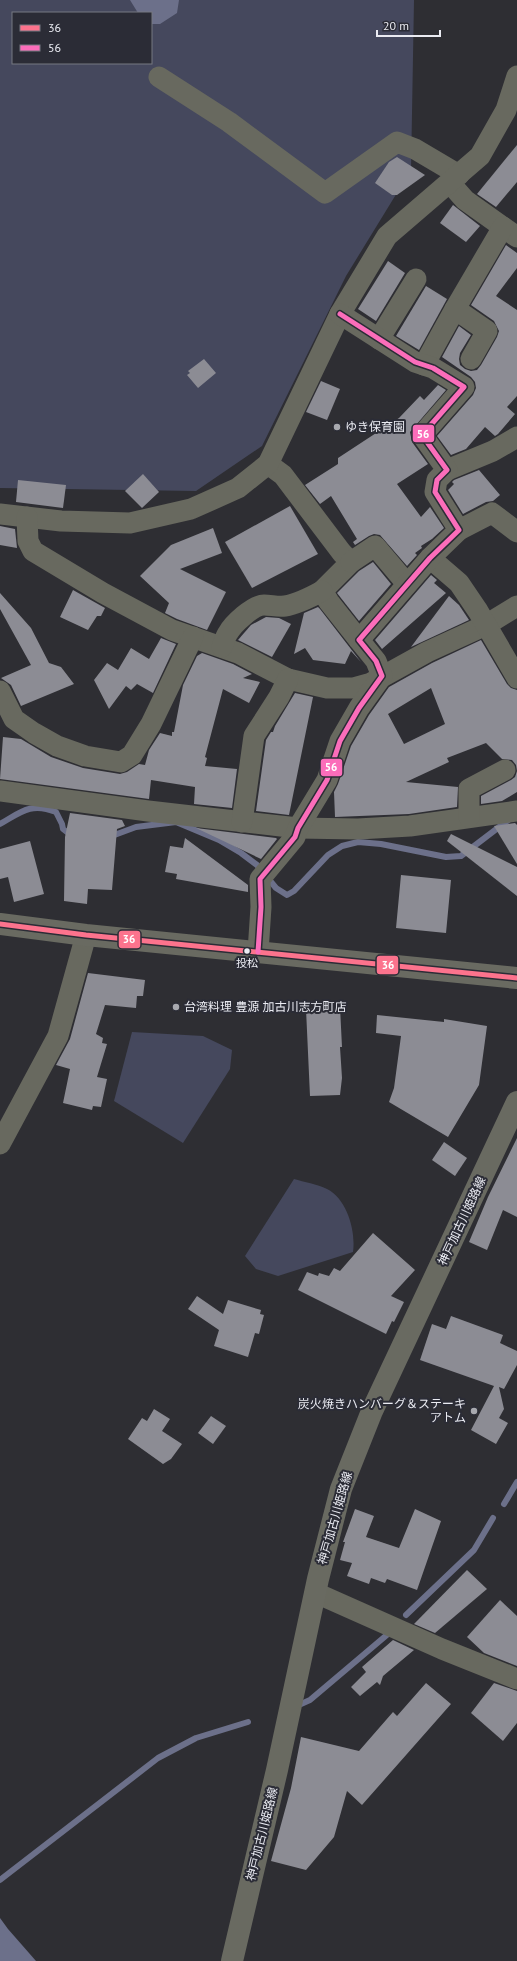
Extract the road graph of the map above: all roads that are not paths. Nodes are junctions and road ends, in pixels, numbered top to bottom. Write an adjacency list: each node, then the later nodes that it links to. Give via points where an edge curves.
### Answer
1 (159, 77): 3 (street, via 229,122 325,193 397,142 415,149)
2 (516, 86): 3 (street, via 506,110 480,156)
3 (454, 179): 4 (street, via 465,200); 7 (street, via 387,236)
4 (510, 232): 6 (street)
5 (416, 280): 8 (street)
6 (455, 309): 9 (street, via 486,331); 10 (street)
7 (340, 314): 8 (street); 12 (street)
8 (379, 339): 10 (street)
9 (471, 359)
10 (424, 365): 13 (street, via 464,387 422,435)
11 (517, 437): 13 (street, via 493,451)
12 (268, 464): 15 (street, via 238,488 191,509 130,523 61,521); 19 (street, via 283,475)
13 (447, 470): 16 (street, via 437,480 435,492)
14 (0, 514): 15 (street)
15 (27, 517): 24 (street, via 28,541 33,551 141,615)
16 (459, 530): 17 (street, via 492,513); 18 (street)
17 (517, 532)
18 (430, 558): 20 (street); 23 (street, via 459,583)
19 (351, 562): 20 (street, via 375,546); 21 (street)
20 (407, 584): 25 (street)
21 (322, 591): 25 (street); 26 (street, via 287,606 263,604 252,609 228,633)
22 (517, 606): 23 (street)
23 (486, 625): 27 (street); 28 (street)
24 (193, 637): 26 (street); 30 (street, via 151,724 132,754 122,762 85,756 57,746 14,719)
25 (359, 640): 27 (street, via 376,661)
26 (222, 648): 29 (street, via 238,653)
27 (382, 676): 29 (street, via 371,683 353,688 327,688); 36 (street, via 340,741 327,780)
28 (517, 678)
29 (288, 679): 35 (street, via 280,697 254,736)
30 (0, 691)
31 (505, 770): 34 (street, via 469,789)
32 (0, 791): 35 (street)
33 (512, 811): 34 (street)
34 (469, 817): 36 (street, via 410,826 358,829)
35 (242, 822): 36 (street)
36 (298, 828): 39 (street, via 296,837 260,878)
37 (0, 924): 38 (main road)
38 (86, 935): 39 (main road); 42 (street, via 58,1036)
39 (258, 952): 40 (main road)
40 (517, 978)
41 (517, 1102): 43 (main road, 神戸加古川姫路線, via 372,1411 341,1488)
42 (0, 1144)
43 (316, 1593): 44 (street); 45 (main road, 神戸加古川姫路線)
44 (517, 1679)
45 (232, 1961)

